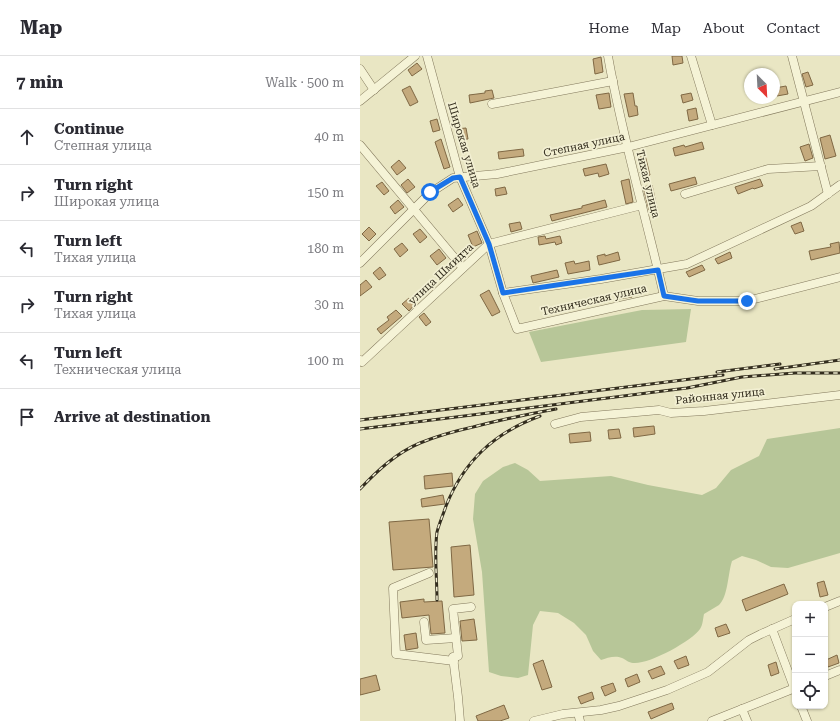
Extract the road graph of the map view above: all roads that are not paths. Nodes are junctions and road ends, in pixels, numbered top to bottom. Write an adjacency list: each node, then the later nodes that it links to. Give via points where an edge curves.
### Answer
1 (415, 56): 8 (street)
2 (426, 56): 17 (street, Широкая улица)
3 (608, 56): 7 (street, Тихая улица)
4 (691, 56): 13 (street)
5 (792, 56): 11 (street)
6 (360, 69): 8 (street)
7 (613, 81): 12 (street); 15 (street, Тихая улица)
8 (374, 90): 10 (street)
9 (840, 92): 11 (street, Степная улица)
10 (360, 101)
11 (804, 102): 13 (street, Степная улица); 16 (street)
12 (492, 104)
13 (712, 125): 15 (street, Степная улица)
14 (360, 145): 22 (street)
15 (628, 147): 17 (street, Степная улица, via 497,174); 21 (street, Тихая улица)
16 (820, 166): 19 (street, via 768,169); 20 (street)
17 (460, 177): 22 (street, Степная улица, via 453,178 430,192); 23 (street, Широкая улица)
18 (840, 185): 20 (street)
19 (685, 194)
20 (828, 194): 26 (street, via 811,206 686,264)
21 (642, 205): 23 (street, улица Шмидта); 26 (street, Тихая улица)
22 (414, 209): 24 (street, Степная улица); 25 (street)
23 (489, 244): 25 (street, улица Шмидта); 28 (street, Широкая улица)
24 (360, 263)
25 (463, 268): 31 (street, улица Шмидта)
26 (658, 270): 28 (street); 29 (street, Тихая улица)
27 (840, 277): 29 (street, Техническая улица, via 747,301 698,301)
28 (503, 293): 30 (street, Широкая улица)
29 (664, 296): 30 (street, Техническая улица)
30 (517, 329)
31 (361, 361)
32 (840, 395): 33 (street, Районная улица, via 704,411 671,413 659,410 581,417)
33 (555, 424)
34 (429, 573): 42 (street, via 393,588 396,654)
35 (840, 601): 36 (street)
36 (828, 606)
37 (471, 607): 41 (street, via 453,609)
38 (792, 620): 40 (street)
39 (424, 622): 41 (street, via 426,640)
40 (772, 629): 45 (street); 49 (street, via 749,640 708,672 691,680 619,706)
41 (456, 638): 42 (street, via 458,656)
42 (453, 659): 50 (street)
43 (840, 670): 44 (street)
44 (828, 675)
45 (792, 681)
46 (792, 690): 47 (street)
47 (742, 709): 52 (street); 53 (street)
48 (802, 709): 54 (street)
49 (579, 717): 51 (street, via 551,716)
50 (460, 721)
51 (534, 721)
52 (712, 721)
53 (747, 721)
54 (807, 721)

